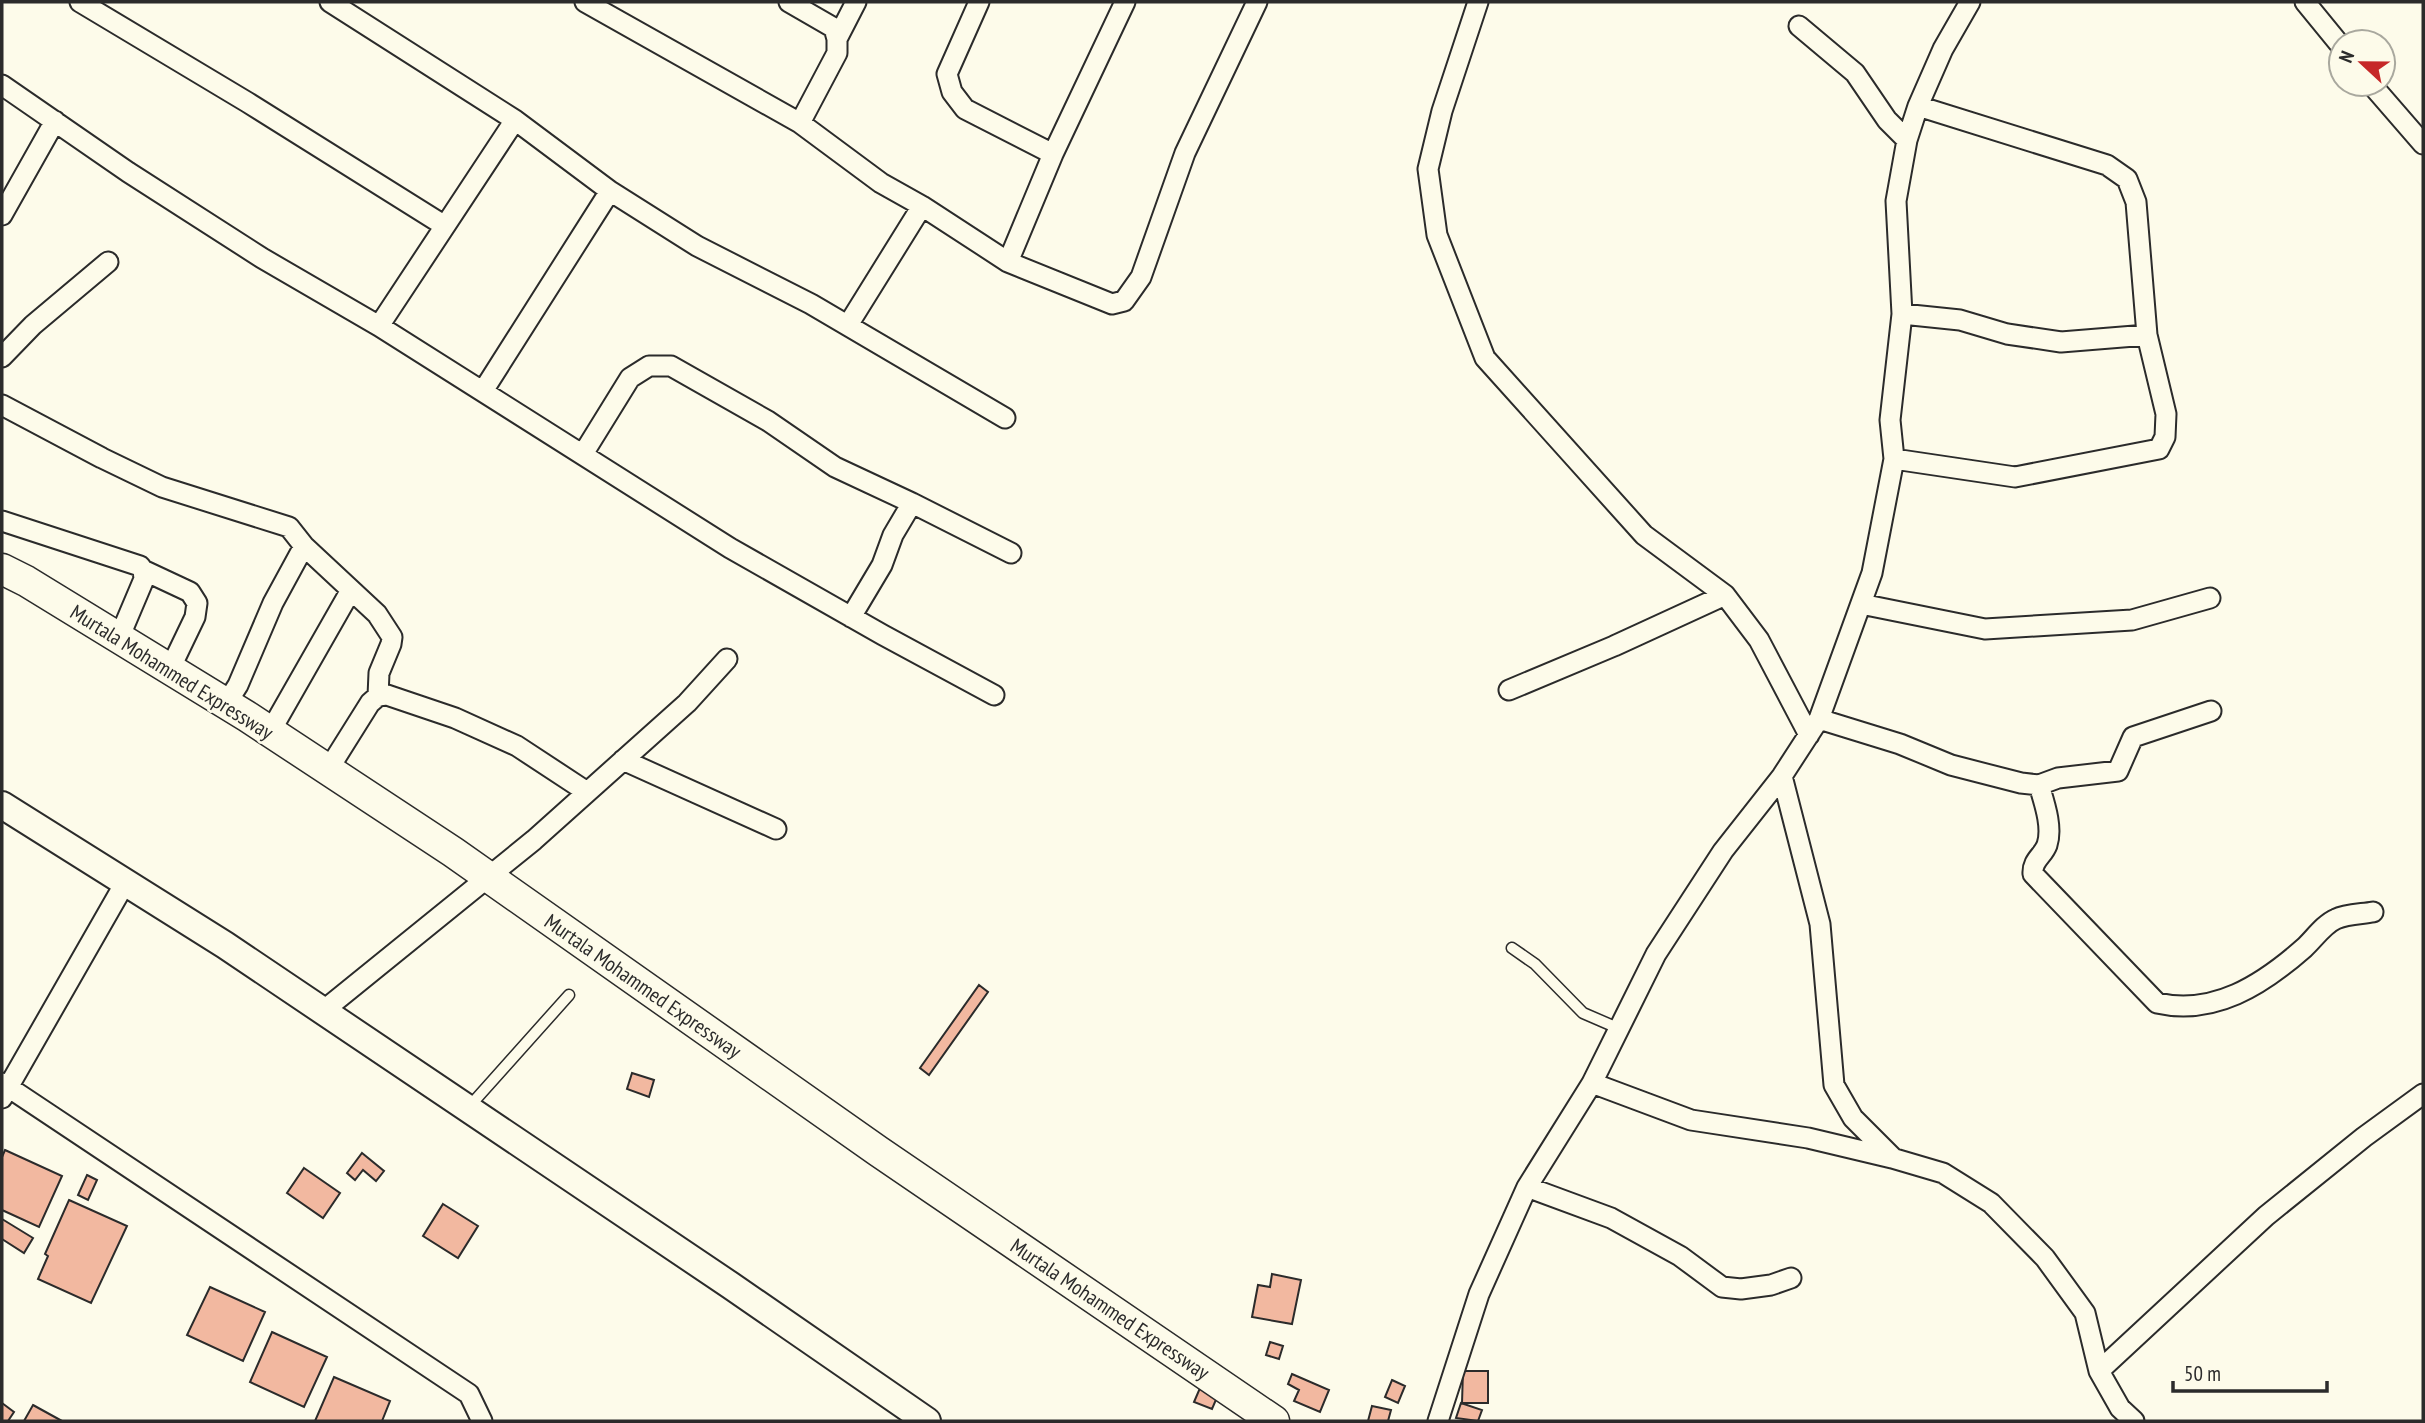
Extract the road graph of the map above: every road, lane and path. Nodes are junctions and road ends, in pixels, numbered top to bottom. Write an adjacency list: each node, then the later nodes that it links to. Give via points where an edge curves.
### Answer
1 (80, 2): 27 (street)
2 (330, 2): 18 (street)
3 (584, 2): 20 (street)
4 (789, 2): 14 (street, via 834,28)
5 (856, 2): 14 (street)
6 (979, 2): 23 (street, via 947,74 952,92 965,108)
7 (1125, 2): 23 (street)
8 (1256, 2): 29 (street, via 1185,153 1141,276 1124,301 1100,300)
9 (1478, 2): 47 (street, via 1428,169 1437,235 1485,358 1644,535)
10 (1970, 2): 17 (street)
11 (2305, 2): 13 (street)
12 (1799, 26): 21 (street, via 1856,73 1887,120)
13 (2327, 29)
14 (837, 40): 20 (street, via 836,53)
15 (2, 85): 19 (street)
16 (2383, 98): 22 (street)
17 (1918, 106): 21 (street); 33 (street, via 2106,165 2127,179 2136,202)
18 (515, 120): 24 (street); 27 (street)
19 (55, 121): 26 (street); 32 (street, via 262,258)
20 (800, 124): 25 (street, via 881,183)
21 (1907, 140): 30 (street, via 1896,201)
22 (2423, 144)
23 (1053, 154): 29 (street)
24 (610, 191): 31 (street, via 697,246); 35 (street)
25 (922, 206): 29 (street); 31 (street)
26 (2, 215)
27 (445, 226): 32 (street)
28 (108, 262): 34 (street)
29 (1008, 262)
30 (1902, 314): 33 (street, via 1960,320 2007,334 2061,342); 39 (street, via 1890,420)
31 (848, 325): 37 (street)
32 (379, 326): 35 (street)
33 (2147, 335): 39 (street, via 2166,414 2165,437 2159,449 2015,477)
34 (2, 357)
35 (482, 391): 38 (street)
36 (2, 405): 42 (street, via 162,486 289,527)
37 (1005, 418)
38 (583, 454): 40 (street, via 630,378 649,366 671,366 768,421 835,467); 50 (street, via 730,548)
39 (1894, 460): 49 (street, via 1872,573)
40 (912, 503): 43 (street); 50 (street)
41 (2, 521): 45 (street)
42 (304, 546): 46 (street); 57 (street)
43 (1011, 553)
44 (2, 569): 51 (main road, Murtala Mohammed Expressway)
45 (144, 570): 51 (street); 53 (street, via 190,592 197,603)
46 (351, 590): 56 (street, via 377,614 392,637 379,673); 60 (street)
47 (1726, 595): 54 (street); 59 (street)
48 (2210, 598): 49 (street, via 2132,620 1985,629)
49 (1861, 604): 59 (street)
50 (851, 617): 55 (street)
51 (119, 638): 53 (main road, Murtala Mohammed Expressway)
52 (727, 659): 61 (street, via 687,703)
53 (170, 669): 57 (main road, Murtala Mohammed Expressway)
54 (1509, 690)
55 (994, 695)
56 (378, 696): 62 (street); 65 (street, via 454,718 517,746)
57 (226, 704): 60 (main road, Murtala Mohammed Expressway)
58 (2211, 711): 64 (street, via 2133,737 2118,771 2057,778)
59 (1814, 727): 63 (street); 64 (street, via 1900,744 1951,765)
60 (270, 733): 62 (main road, Murtala Mohammed Expressway)
61 (623, 760): 65 (street); 67 (street)
62 (328, 770): 68 (main road, Murtala Mohammed Expressway)
63 (1782, 776): 74 (street, via 1723,850 1663,943); 79 (street, via 1820,924 1834,1085 1853,1118)
64 (2039, 785): 70 (street, via 2047,845 2032,874 2157,1003 2173,1007 2230,998 2257,985 2335,919)
65 (587, 792): 68 (street)
66 (2, 805): 69 (main road)
67 (776, 829)
68 (488, 877): 73 (street); 85 (main road, Murtala Mohammed Expressway, via 878,1152)
69 (125, 883): 73 (main road); 76 (street)
70 (2373, 912)
71 (1513, 948): 74 (lane, via 1583,1013)
72 (569, 995): 78 (lane)
73 (323, 1011): 78 (main road)
74 (1620, 1029): 75 (street)
75 (1592, 1083): 79 (street, via 1691,1120 1808,1138); 80 (street)
76 (4, 1089): 83 (street, via 469,1394)
77 (2423, 1094): 82 (street, via 2266,1216)
78 (468, 1108): 84 (main road)
79 (1892, 1158): 82 (street, via 1943,1173 1991,1203 2045,1258 2085,1313)
80 (1527, 1187): 81 (street, via 1611,1218 1680,1256 1722,1287 1741,1289); 86 (street, via 1479,1294)
81 (1791, 1278)
82 (2099, 1371): 87 (street, via 2120,1408)
83 (482, 1421)
84 (927, 1421)
85 (1274, 1421)
86 (1438, 1421)
87 (2134, 1421)

